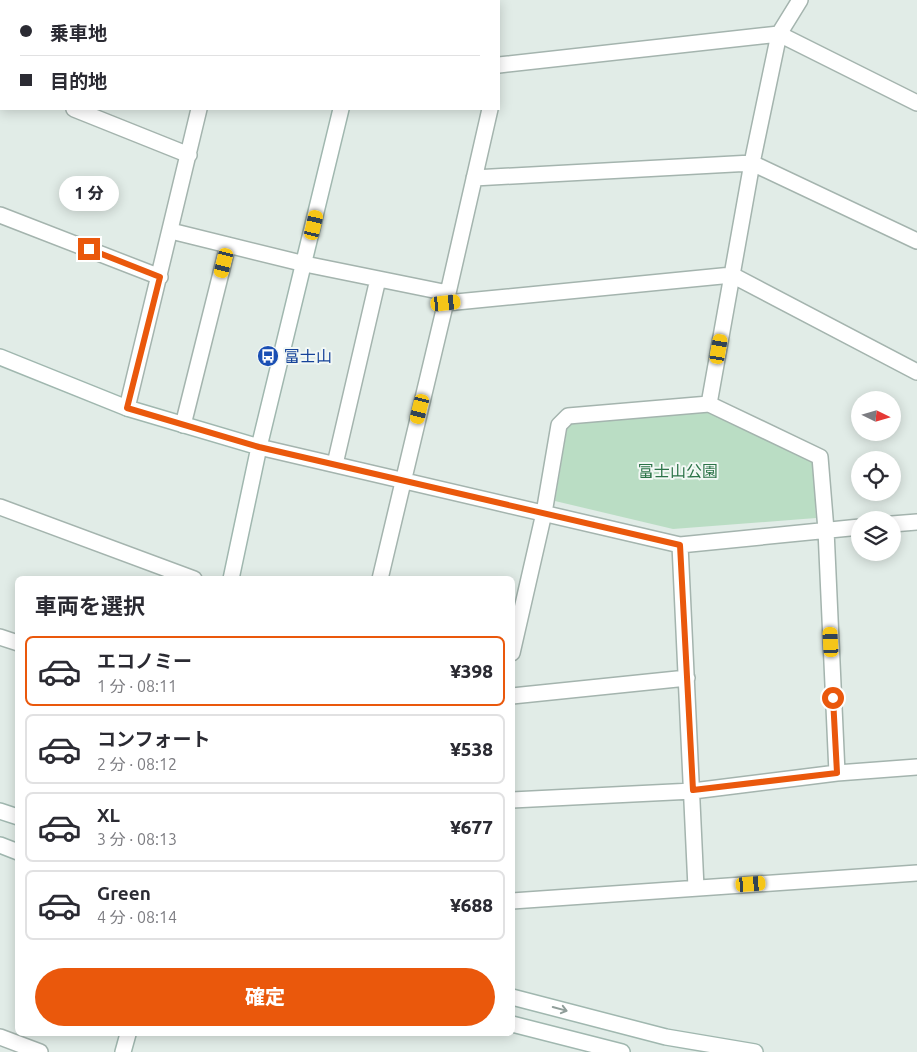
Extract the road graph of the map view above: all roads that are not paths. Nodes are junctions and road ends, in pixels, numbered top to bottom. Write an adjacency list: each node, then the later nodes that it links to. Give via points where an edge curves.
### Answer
1 (800, 0): 2 (street)
2 (778, 34): 3 (street); 4 (street); 10 (street)
3 (500, 66)
4 (917, 103)
5 (76, 110): 9 (street)
6 (199, 110): 9 (street)
7 (341, 110): 16 (street)
8 (490, 110): 11 (street)
9 (189, 155): 13 (street)
10 (752, 163): 11 (street); 14 (street); 17 (street)
11 (474, 178): 20 (street)
12 (0, 215): 18 (street)
13 (171, 230): 15 (street); 18 (street)
14 (917, 241)
15 (228, 245): 16 (street); 25 (street)
16 (305, 264): 19 (street); 26 (street)
17 (732, 275): 20 (street); 22 (street); 23 (street)
18 (160, 277): 24 (street)
19 (378, 279): 20 (street); 27 (street)
20 (447, 298): 28 (street)
21 (0, 357): 24 (street)
22 (917, 372)
23 (709, 404): 30 (street, via 568,416 559,425); 34 (street, via 820,457)
24 (127, 408): 25 (street)
25 (183, 425): 26 (street)
26 (259, 447): 27 (street); 37 (street)
27 (335, 464): 28 (street)
28 (403, 480): 30 (street); 38 (street)
29 (0, 507): 36 (street)
30 (544, 513): 35 (street); 40 (street)
31 (917, 522): 32 (street)
32 (901, 523)
33 (851, 528): 34 (street)
34 (826, 530): 35 (street); 45 (street)
35 (680, 545): 42 (street)
36 (186, 576)
37 (232, 576)
38 (381, 576)
39 (0, 637): 41 (street)
40 (515, 640)
41 (15, 642)
42 (687, 678): 43 (street); 46 (street)
43 (515, 696)
44 (917, 767): 45 (street)
45 (837, 773): 46 (street)
46 (693, 790): 47 (street); 53 (street)
47 (515, 800)
48 (0, 811): 49 (street)
49 (15, 816)
50 (0, 845): 51 (street)
51 (15, 851)
52 (917, 873): 53 (street)
53 (696, 888): 54 (street)
54 (515, 901)
55 (515, 997): 62 (street, one-way to 62, via 666,1036)
56 (515, 1025): 61 (street)
57 (127, 1036): 60 (street)
58 (0, 1038): 59 (street)
59 (40, 1052)
60 (123, 1052)
61 (622, 1052)
62 (755, 1052)

